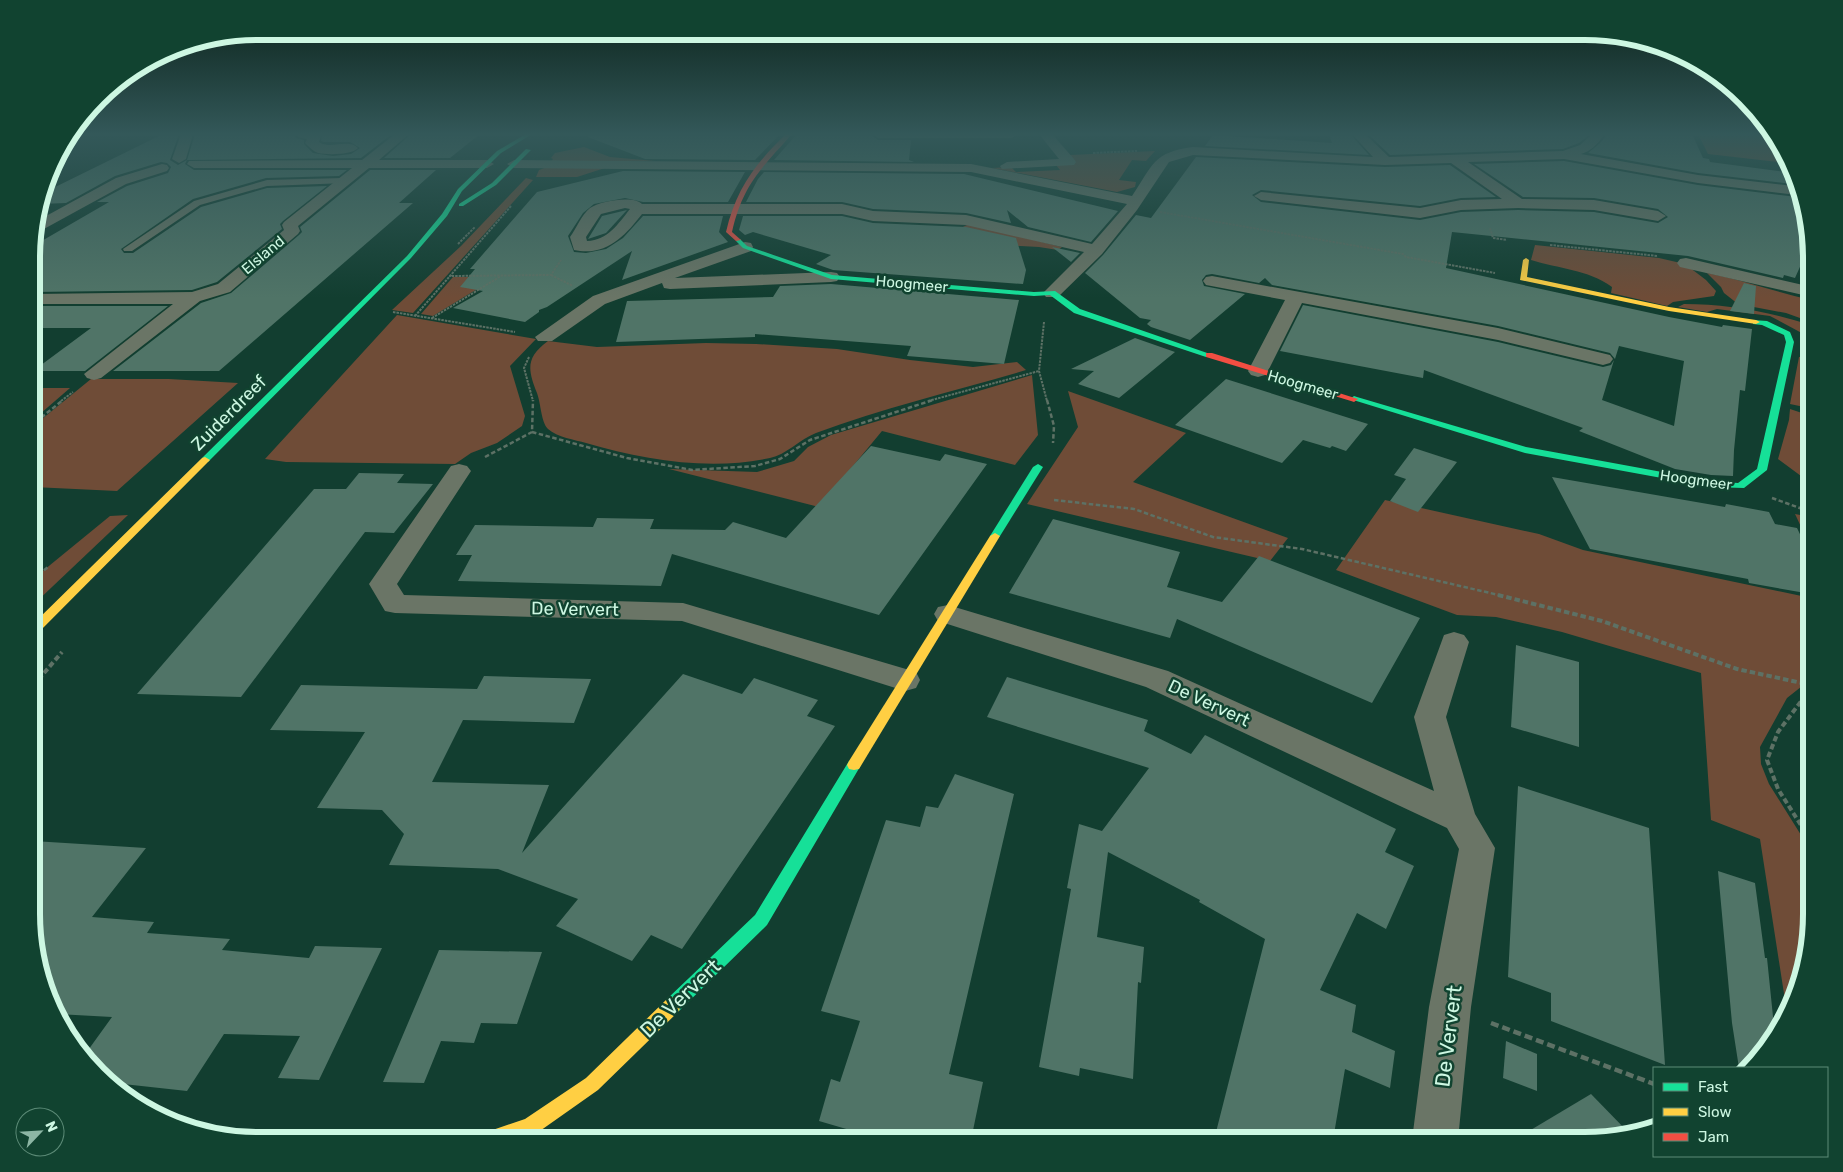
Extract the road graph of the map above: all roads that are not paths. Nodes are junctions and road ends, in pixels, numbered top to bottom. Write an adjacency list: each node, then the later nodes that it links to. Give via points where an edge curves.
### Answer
1 (107, 189): 16 (street)
2 (247, 189): 23 (lane, via 197,203)
3 (334, 189): 33 (street, Elsland, via 290,225 292,231 224,288)
4 (461, 189): 19 (street, Zuiderdreef)
5 (487, 189): 19 (street, Zuiderdreef)
6 (743, 189): 15 (street, Hoogmeer)
7 (1065, 189): 14 (street)
8 (1144, 189): 14 (street)
9 (1497, 189): 13 (street)
10 (1776, 189): 11 (street)
11 (1792, 191)
12 (1261, 196): 13 (street, via 1420,213 1461,205)
13 (1518, 203): 20 (street, via 1594,205)
14 (1134, 204): 24 (street)
15 (732, 208): 17 (street); 22 (street, Hoogmeer, via 729,232); 24 (street, via 842,209 873,216 966,220)
16 (71, 209): 18 (street); 21 (street)
17 (638, 209)
18 (44, 215)
19 (445, 215): 42 (street, Zuiderdreef, via 409,257)
20 (1658, 216)
21 (43, 225)
22 (745, 247): 27 (street, Hoogmeer); 29 (street, Hoogmeer)
23 (128, 249)
24 (1096, 250): 31 (street)
25 (1526, 260): 37 (street, Hoogmeer, via 1523,278 1669,309 1764,323 1787,334 1790,342 1762,470 1740,486 1711,484 1525,450)
26 (1686, 263): 30 (street)
27 (831, 277): 29 (street, Hoogmeer); 31 (street, Hoogmeer)
28 (1212, 281): 32 (street)
29 (644, 285): 35 (street, Hoogmeer, via 599,300)
30 (1803, 290)
31 (1052, 293): 37 (street, Hoogmeer, via 1077,311)
32 (1296, 296): 36 (street, via 1498,334); 37 (street, Hoogmeer)
33 (194, 297): 34 (street, Elsland); 38 (street, Elsland)
34 (40, 299)
35 (546, 337)
36 (1603, 359)
37 (1258, 371)
38 (94, 374)
39 (1038, 467): 41 (street, De Ververt)
40 (459, 471): 44 (street, De Ververt, via 382,584 395,604 683,612)
41 (948, 614): 44 (street, De Ververt); 45 (street, De Ververt, via 1157,679)
42 (40, 624)
43 (1454, 642): 45 (street, De Ververt, via 1430,717)
44 (905, 680): 46 (street, De Ververt, via 761,920 592,1084 530,1126)
45 (1460, 818): 47 (street, De Ververt, via 1477,848 1450,1007)
46 (513, 1132)
47 (1437, 1132)

